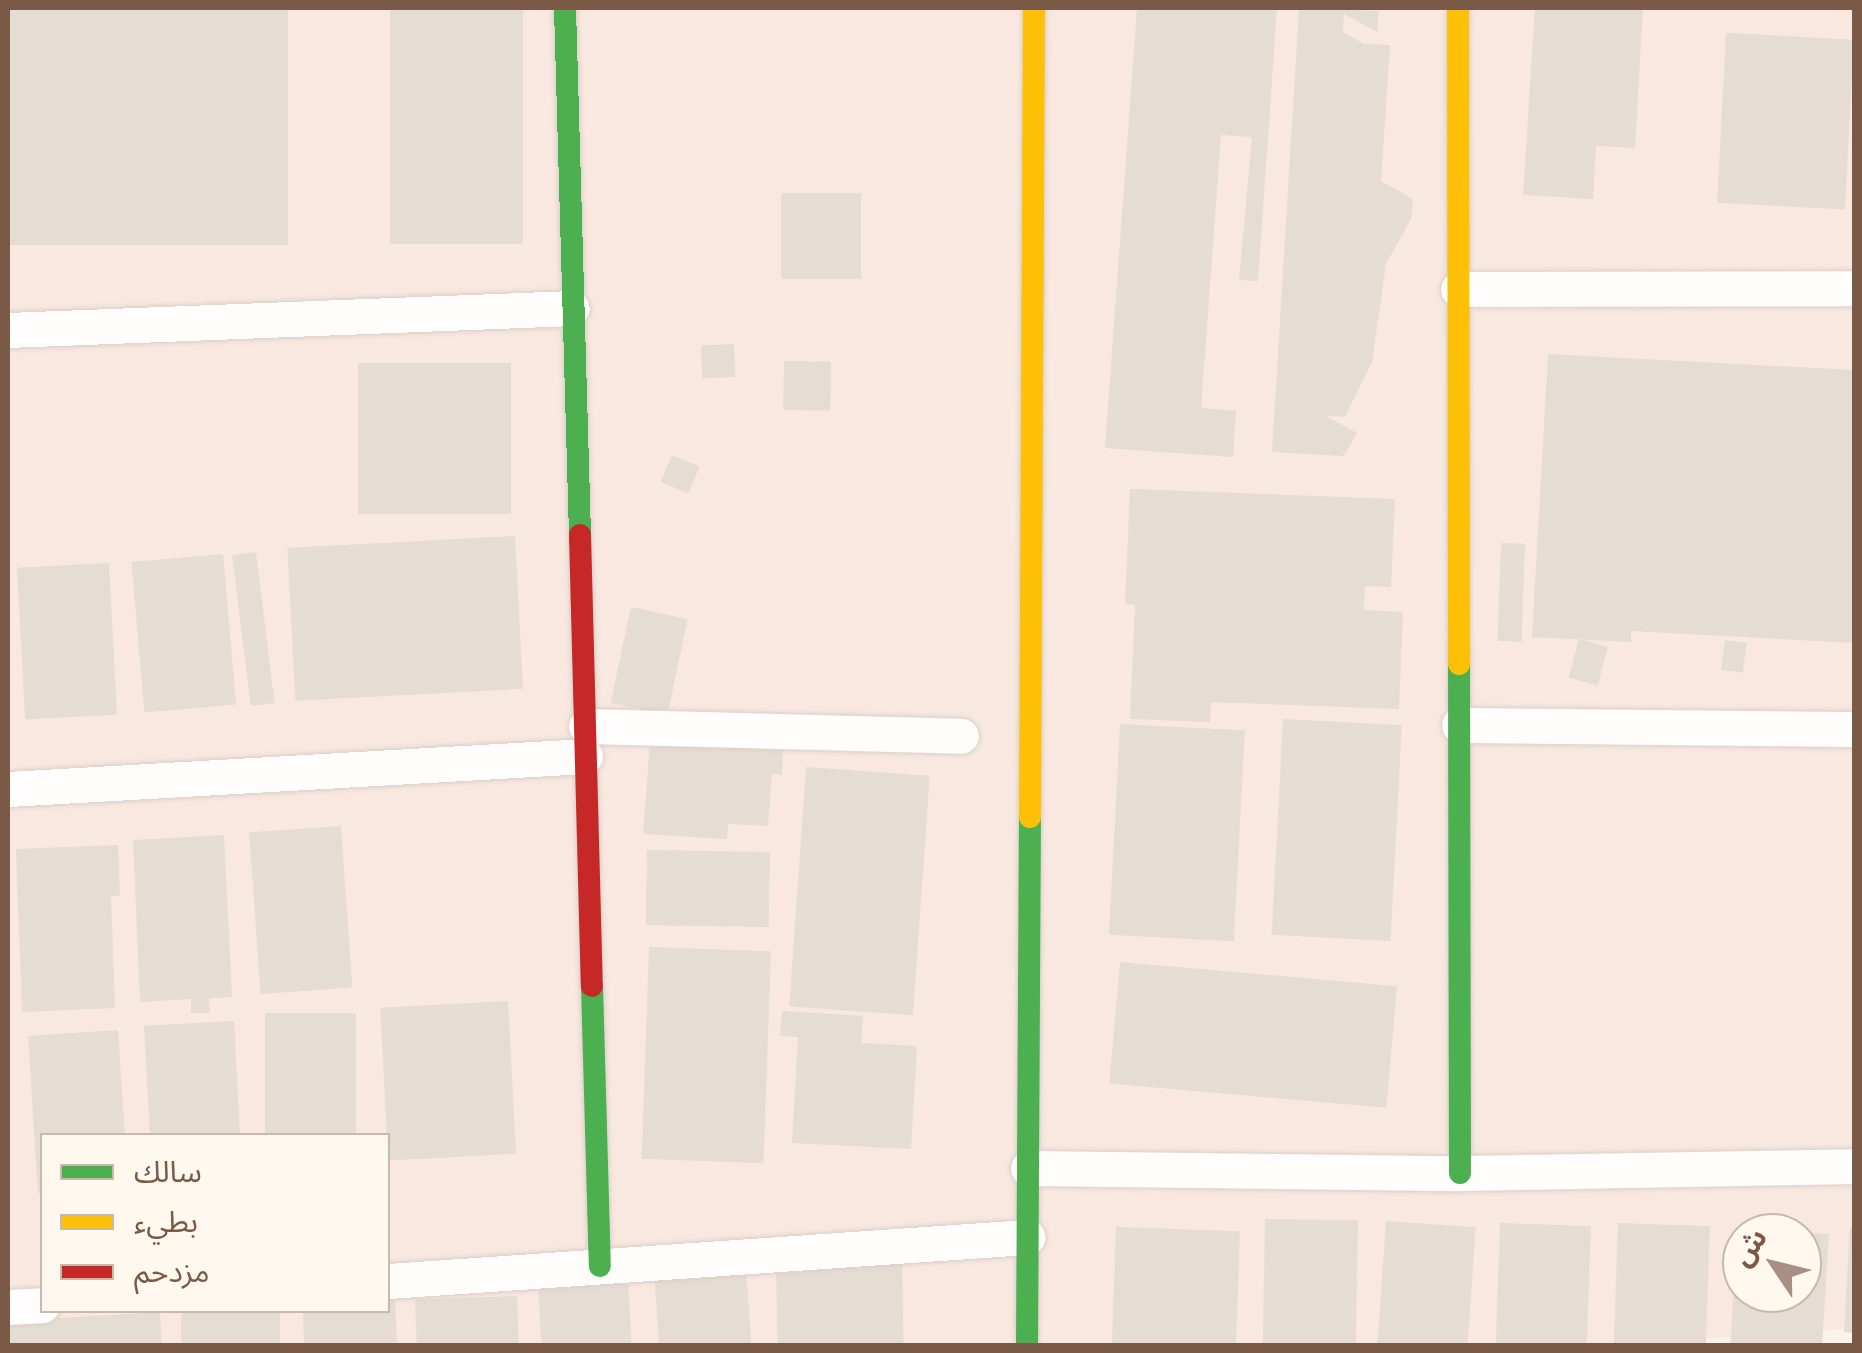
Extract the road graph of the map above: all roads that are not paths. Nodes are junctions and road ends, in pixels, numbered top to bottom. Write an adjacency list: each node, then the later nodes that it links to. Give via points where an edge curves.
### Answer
1 (565, 8): 6 (street)
2 (1034, 8): 14 (street)
3 (1458, 8): 5 (street)
4 (1854, 288): 5 (street)
5 (1458, 289): 8 (street)
6 (572, 308): 7 (street); 11 (street)
7 (8, 330)
8 (1460, 725): 9 (street); 15 (street)
9 (1854, 729)
10 (961, 736): 11 (street)
11 (585, 741): 12 (street); 17 (street)
12 (8, 789)
13 (1854, 1166): 15 (street)
14 (1028, 1168): 15 (street); 16 (street)
15 (1460, 1173)
16 (1027, 1237): 17 (street); 21 (street)
17 (600, 1266): 18 (street)
18 (390, 1281)
19 (40, 1305): 20 (street)
20 (8, 1307)
21 (1027, 1346)

